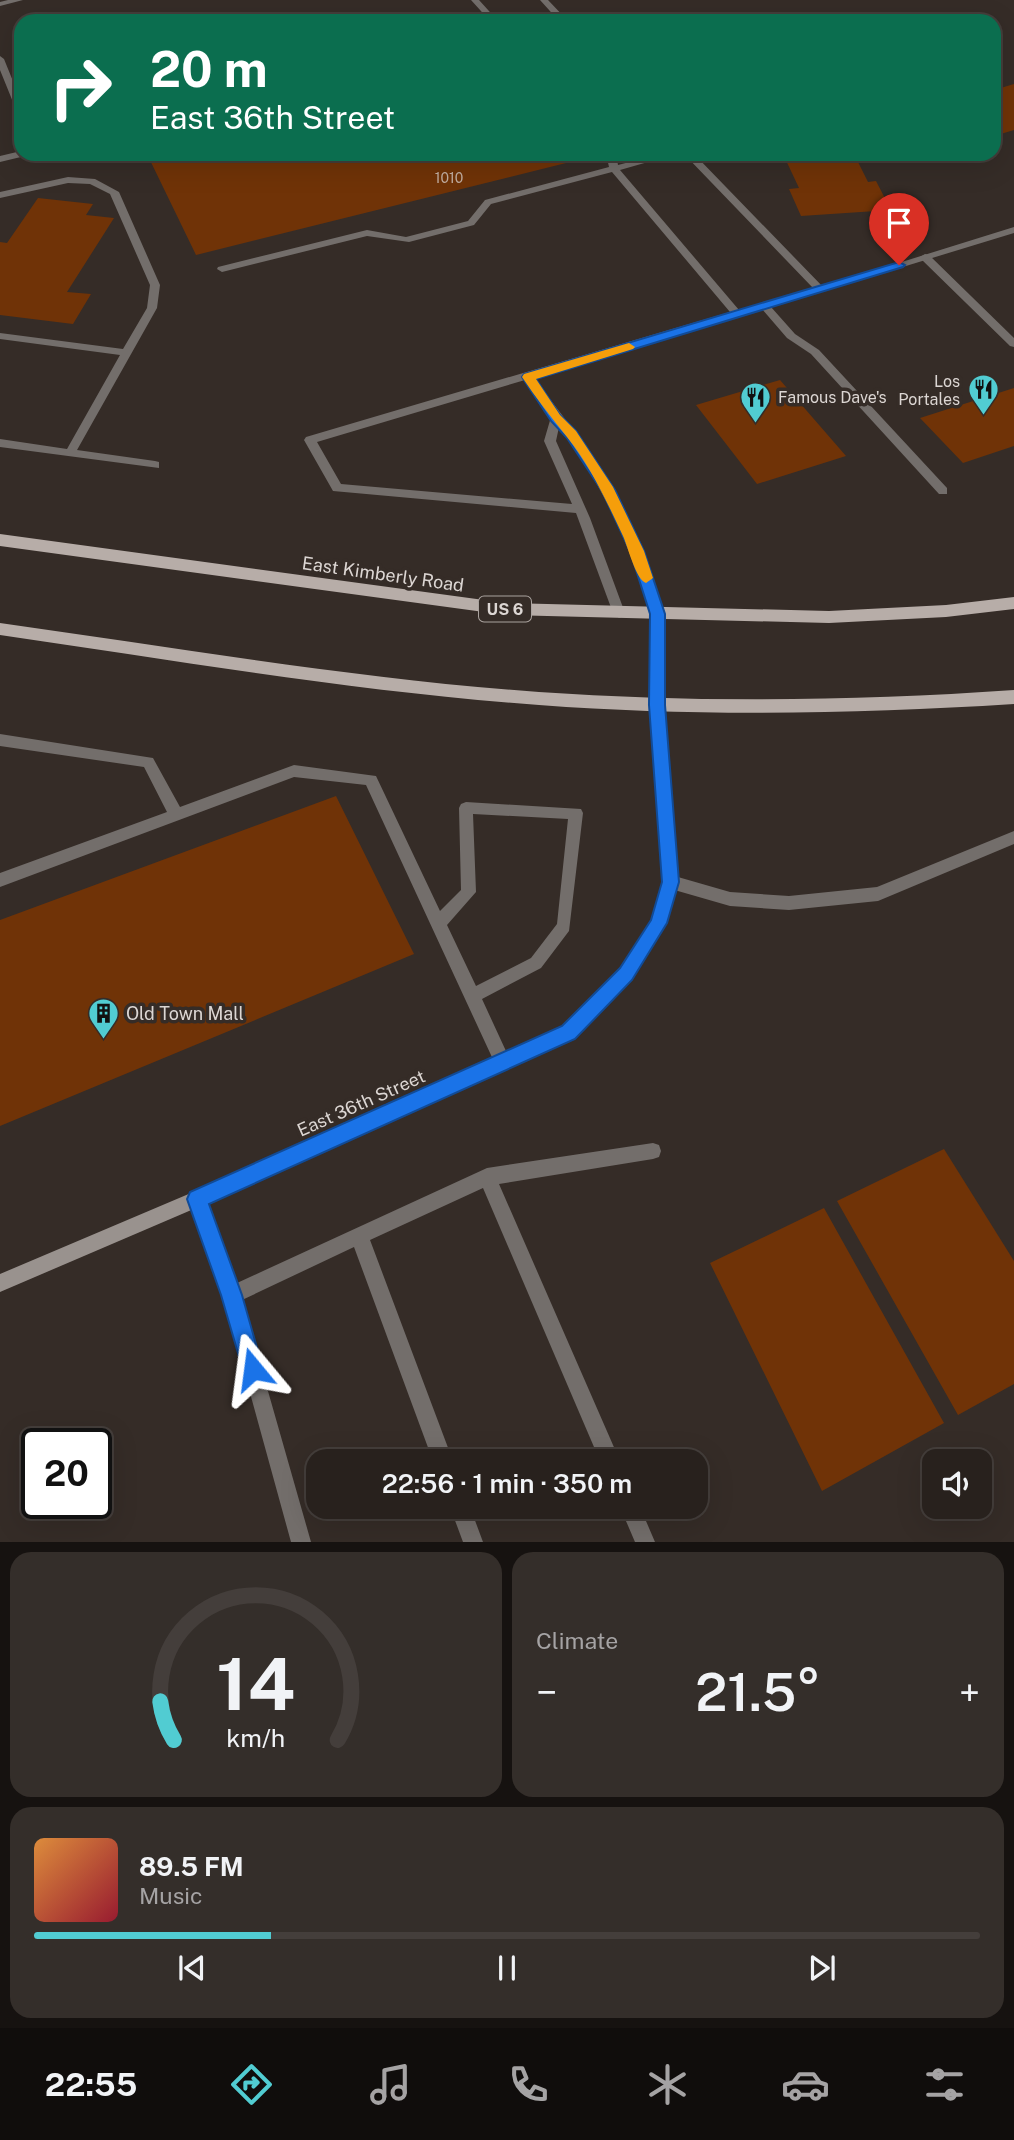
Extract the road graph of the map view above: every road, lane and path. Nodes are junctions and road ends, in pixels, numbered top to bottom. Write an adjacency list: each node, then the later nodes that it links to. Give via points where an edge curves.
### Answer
1 (19, 0): 4 (street)
2 (475, 0): 5 (street)
3 (544, 0): 6 (street)
4 (0, 4)
5 (488, 14)
6 (557, 14)
7 (0, 59): 8 (street)
8 (14, 94)
9 (612, 161): 12 (street)
10 (644, 161): 12 (street)
11 (696, 161): 17 (street)
12 (614, 169): 16 (street, via 488,202 471,223 406,240 367,233); 19 (street)
13 (0, 195): 22 (street, via 68,180 92,181 114,192 155,285 152,308)
14 (1014, 230): 15 (street)
15 (925, 257): 17 (street); 21 (street)
16 (222, 269)
17 (820, 289): 18 (street)
18 (765, 306): 19 (street); 28 (street, via 791,336 815,352)
19 (737, 314): 23 (street)
20 (0, 336): 22 (street)
21 (1014, 344)
22 (127, 353): 26 (street)
23 (528, 377): 24 (street); 29 (street, via 310,440 337,488)
24 (556, 418): 29 (street, via 550,441); 33 (street, via 608,490 637,551)
25 (0, 443): 26 (street)
26 (71, 453): 27 (street)
27 (155, 465)
28 (943, 491)
29 (580, 509): 32 (street)
30 (0, 540): 32 (main road, East Kimberly Road / US 6, via 506,609)
31 (1014, 603): 33 (main road, East Kimberly Road / US 6, via 829,617)
32 (619, 613): 33 (main road, East Kimberly Road / US 6)
33 (657, 614): 36 (street, East 36th Street)
34 (0, 629): 36 (main road, via 471,693)
35 (1014, 697): 36 (main road, via 776,709)
36 (657, 705): 41 (street, East 36th Street)
37 (0, 740): 38 (street, via 148,762)
38 (176, 814): 40 (street); 42 (street, via 294,771 371,780)
39 (1014, 837): 41 (street, via 878,894 789,903 730,899)
40 (0, 880)
41 (671, 882): 44 (street, East 36th Street, via 659,923 626,974 569,1032)
42 (438, 924): 43 (street); 43 (street, via 469,892 466,808 576,813 564,926 536,963)
43 (472, 996): 44 (street)
44 (503, 1062): 47 (street, East 36th Street)
45 (653, 1152): 46 (street)
46 (487, 1177): 48 (street); 52 (street)
47 (197, 1199): 49 (street, East 36th Street); 50 (street)
48 (359, 1236): 50 (street); 51 (street)
49 (0, 1283)
50 (232, 1295): 55 (street)
51 (439, 1449)
52 (605, 1449)
53 (464, 1519): 56 (street)
54 (635, 1519): 57 (street)
55 (301, 1542)
56 (473, 1542)
57 (645, 1542)

